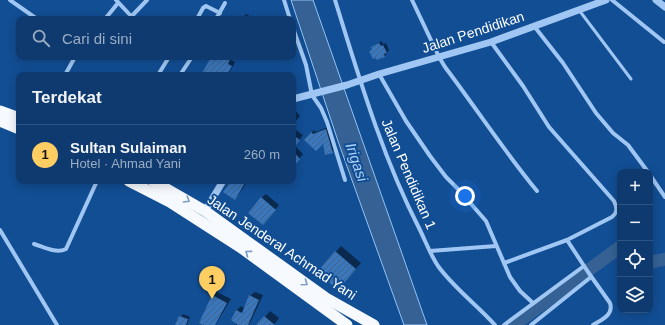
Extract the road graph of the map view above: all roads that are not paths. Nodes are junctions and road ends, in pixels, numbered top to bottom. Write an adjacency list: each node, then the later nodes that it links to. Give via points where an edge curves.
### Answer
1 (10, 0): 14 (street)
2 (147, 0): 17 (street)
3 (284, 0): 20 (street)
4 (335, 0): 34 (street, Jalan Pendidikan 1)
5 (412, 0): 25 (street)
6 (606, 0): 12 (street, Jalan Pendidikan)
7 (612, 0): 24 (street)
8 (656, 0): 11 (street)
9 (117, 2): 15 (street); 16 (street)
10 (225, 3): 13 (street)
11 (665, 7)
12 (579, 10): 21 (street, Jalan Pendidikan); 33 (lane)
13 (220, 13): 18 (street, via 206,6); 19 (street)
14 (33, 16)
15 (107, 16)
16 (129, 16)
17 (131, 16)
18 (199, 16)
19 (218, 16)
20 (289, 16)
21 (534, 26): 23 (street, Jalan Pendidikan); 41 (street, via 563,63 596,113 613,133 628,145)
22 (296, 37): 35 (street)
23 (491, 42): 25 (street, Jalan Pendidikan); 52 (street, via 549,127 617,206 616,214 612,218)
24 (664, 42)
25 (439, 57): 32 (street, Jalan Pendidikan); 48 (street, via 512,161)
26 (73, 60): 29 (street)
27 (167, 60): 30 (street)
28 (190, 60): 31 (street)
29 (67, 72)
30 (160, 72)
31 (182, 72)
32 (378, 74): 34 (street, Jalan Pendidikan); 54 (street, via 430,156 486,221)
33 (631, 79)
34 (360, 80): 35 (street, Jalan Pendidikan); 55 (street, Jalan Pendidikan 1, via 404,199)
35 (316, 94): 36 (street, Jalan Pendidikan); 43 (street)
36 (296, 98)
37 (0, 111): 38 (highway)
38 (16, 117)
39 (0, 121): 40 (highway)
40 (16, 128)
41 (646, 169)
42 (653, 179): 49 (street)
43 (345, 180)
44 (96, 184): 53 (street, via 66,249 56,251)
45 (135, 184): 56 (highway, one-way to 45, via 240,247 170,202)
46 (158, 184): 50 (highway, Jalan Jenderal Achmad Yani, one-way to 50)
47 (221, 184): 50 (street)
48 (537, 191)
49 (665, 197)
50 (205, 211): 56 (highway, Jalan Jenderal Achmad Yani)
51 (0, 230): 63 (street)
52 (567, 240): 57 (street); 58 (street)
53 (34, 244)
54 (496, 246): 55 (street); 57 (street)
55 (430, 251): 66 (street, Jalan Pendidikan 1, via 447,278)
56 (264, 259): 59 (highway)
57 (504, 263): 61 (street, via 520,291)
58 (586, 269): 60 (street); 61 (street)
59 (279, 270): 62 (highway); 65 (highway, Jalan Jenderal Achmad Yani, one-way to 65)
60 (591, 277): 68 (street); 69 (street, via 612,307 608,315)
61 (533, 303): 67 (street)
62 (334, 321): 64 (highway)
63 (57, 325)
64 (347, 325)
65 (374, 325)
66 (494, 325)
67 (504, 325)
68 (531, 325)
69 (593, 325)

